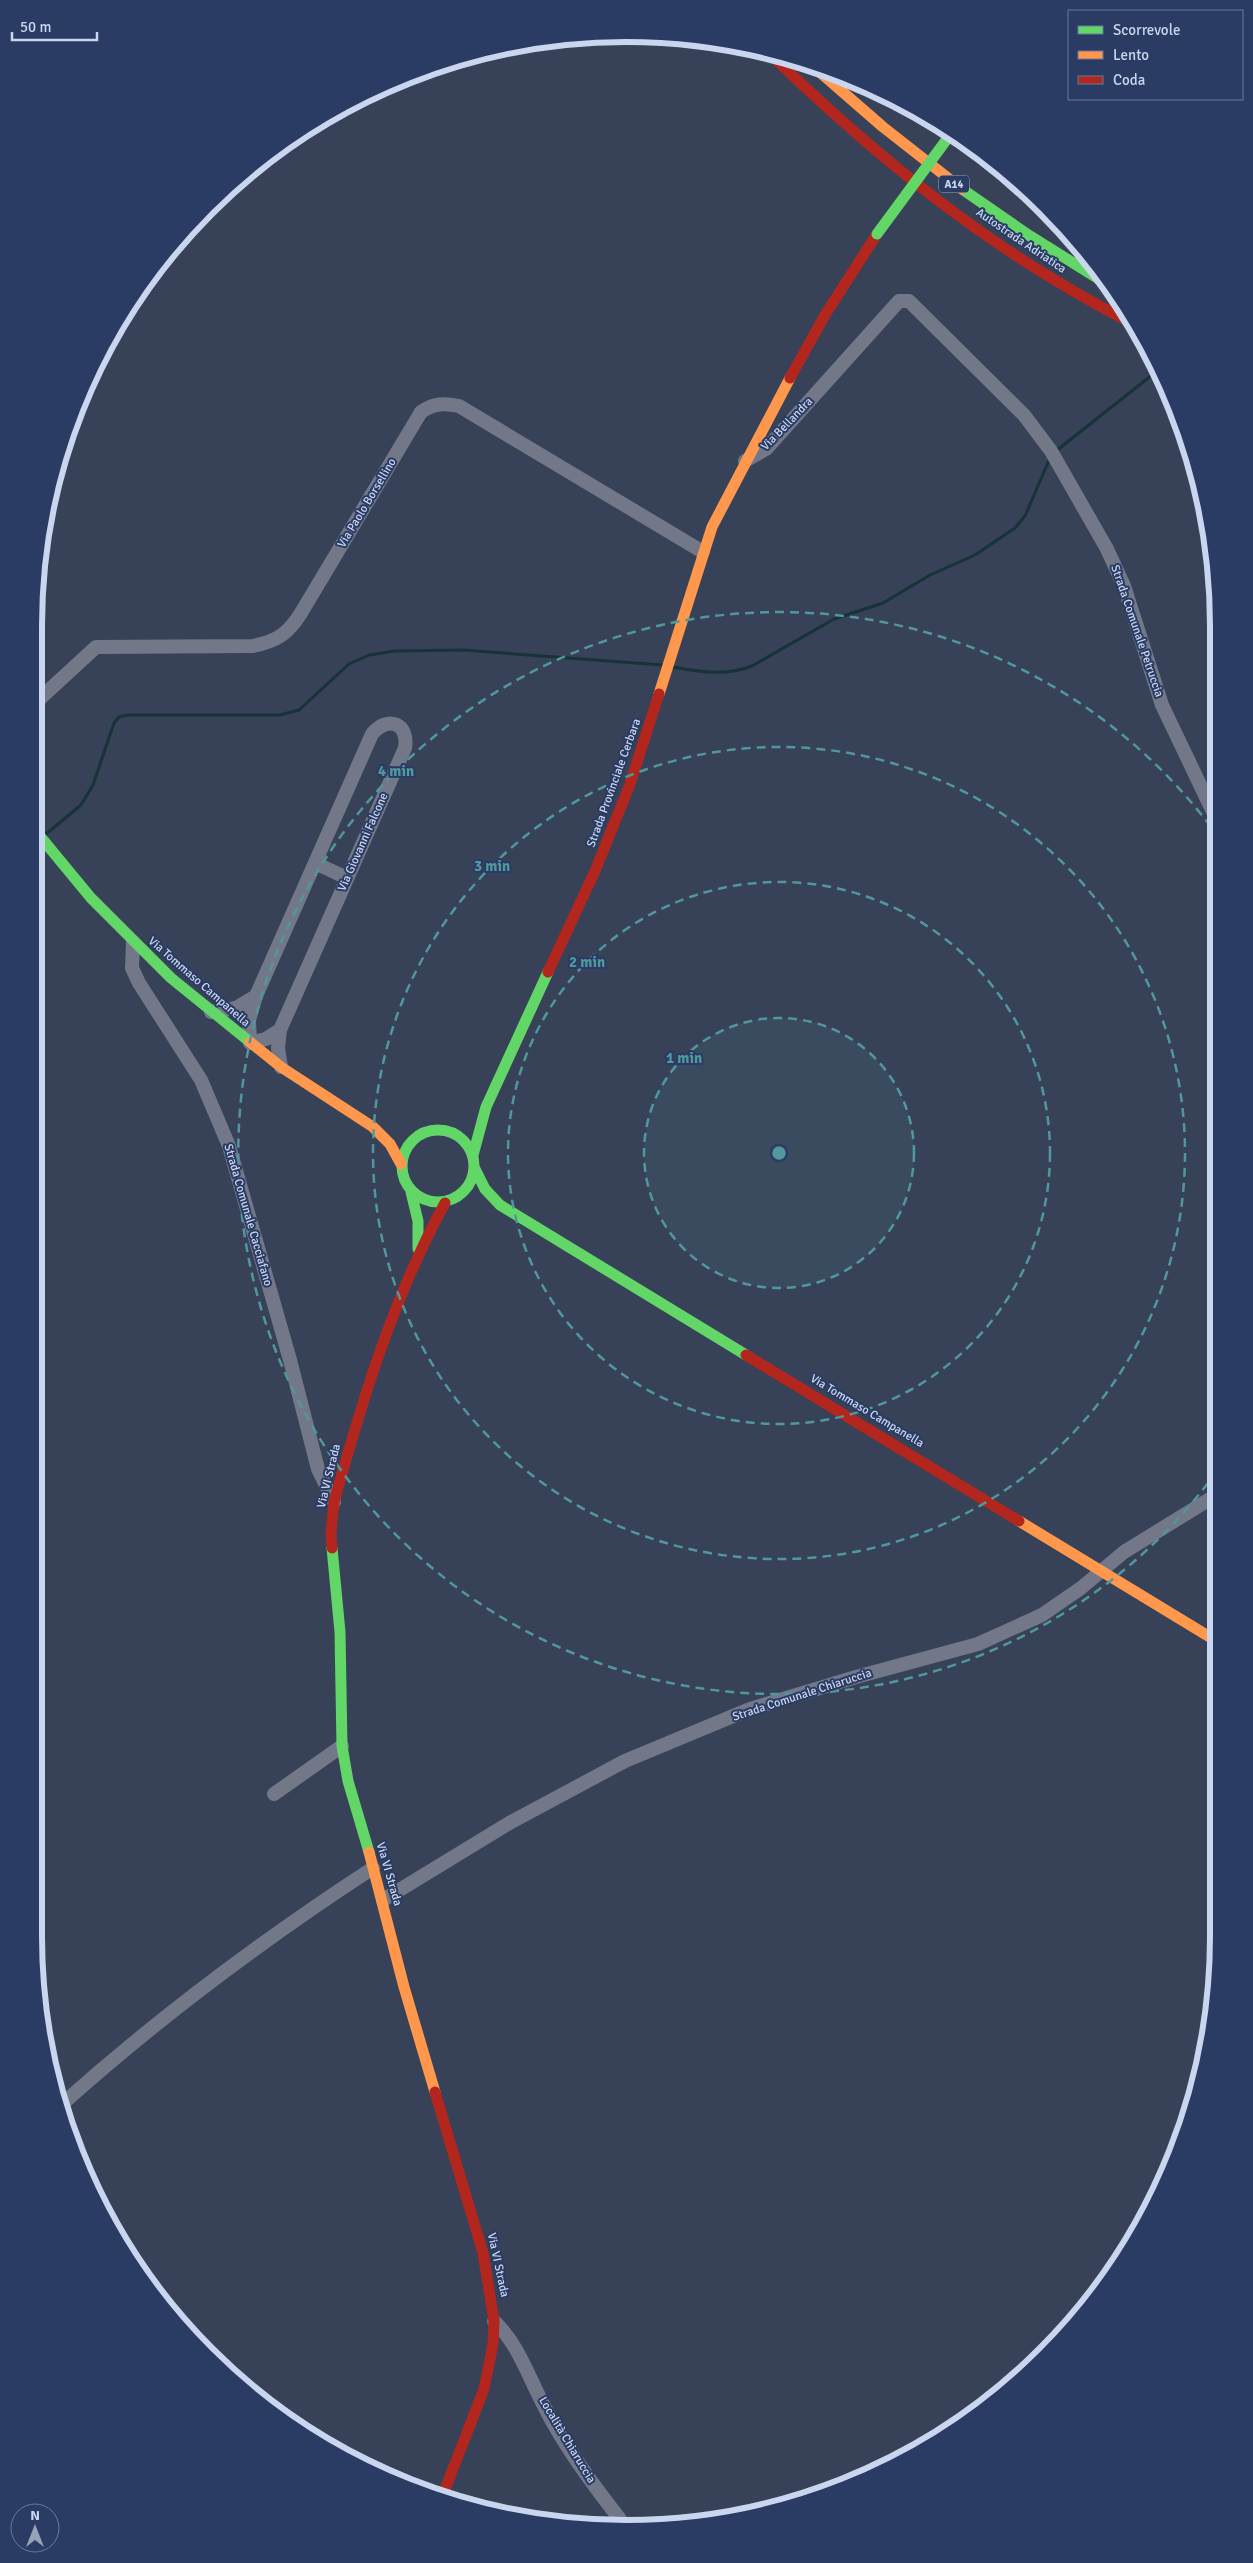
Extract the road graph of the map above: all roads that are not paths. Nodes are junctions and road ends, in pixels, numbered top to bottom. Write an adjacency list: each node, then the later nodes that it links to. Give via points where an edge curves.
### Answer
1 (779, 62): 5 (main road, Autostrada Adriatica / A14, via 850,130 939,202 1042,273)
2 (826, 78): 4 (main road, Autostrada Adriatica / A14, via 954,184)
3 (947, 139): 7 (main road, Via Bellandra, bridge, via 878,234 825,315)
4 (1093, 275)
5 (1122, 318)
6 (1053, 455): 7 (street, Via Bellandra, via 1024,414 910,301 899,301 766,449); 10 (street, Strada Comunale Petruccia, via 1107,549 1124,586 1162,705)
7 (745, 461): 8 (main road, Strada Provinciale Cerbara)
8 (703, 552): 9 (street, Via Paolo Borsellino, via 460,406 444,402 421,412 294,625 274,642 253,646 96,647); 20 (main road, Strada Provinciale Cerbara, via 613,830)
9 (42, 697)
10 (1210, 806)
11 (42, 839): 14 (main road, Via Tommaso Campanella, via 90,898)
12 (315, 863): 13 (street); 13 (street, Via Giovanni Falcone, via 372,734 386,723 396,724 403,729 405,748); 15 (street, Via Giovanni Falcone)
13 (347, 878): 17 (street, Via Giovanni Falcone)
14 (133, 942): 16 (main road, Via Tommaso Campanella); 33 (street, Strada Comunale Cacciafano, via 132,968 139,983 202,1080 229,1146 318,1469)
15 (256, 996): 16 (street, via 236,1008); 18 (street, Via Giovanni Falcone, via 249,1020)
16 (211, 1012): 18 (main road, Via Tommaso Campanella)
17 (280, 1030): 18 (street, via 266,1039); 19 (street, Via Giovanni Falcone)
18 (250, 1043): 19 (main road, Via Tommaso Campanella)
19 (281, 1066): 21 (main road, Via Tommaso Campanella)
20 (486, 1107): 22 (main road, Strada Provinciale Cerbara, via 464,1123); 24 (main road, Strada Provinciale Cerbara)
21 (373, 1127): 23 (main road, Via Tommaso Campanella); 25 (main road, Via Tommaso Campanella, via 390,1144)
22 (445, 1130): 23 (main road, Strada Provinciale Cerbara); 24 (main road, Strada Provinciale Cerbara, via 467,1143)
23 (422, 1133): 25 (main road, via 407,1147)
24 (473, 1155): 26 (main road, Strada Provinciale Cerbara)
25 (401, 1164): 27 (main road, via 403,1179)
26 (475, 1169): 28 (main road, via 470,1186); 30 (main road, Via Tommaso Campanella, via 485,1189)
27 (411, 1192): 29 (main road, via 427,1202); 31 (main road, Via VI Strada, via 418,1221)
28 (457, 1198): 29 (main road); 30 (main road, Via Tommaso Campanella)
29 (445, 1203): 31 (main road, Via VI Strada)
30 (500, 1205): 34 (main road, Via Tommaso Campanella)
31 (418, 1253): 33 (main road, Via VI Strada, via 391,1317)
32 (1210, 1499): 34 (street, Strada Comunale Chiaruccia, via 1124,1552)
33 (334, 1502): 36 (main road, Via VI Strada, via 331,1532 340,1632)
34 (1102, 1570): 35 (main road, Via Tommaso Campanella); 39 (street, Strada Comunale Chiaruccia, via 1042,1615 978,1644 750,1709 625,1761 511,1822)
35 (1210, 1637)
36 (342, 1746): 37 (street); 38 (main road, Via VI Strada, via 348,1782)
37 (274, 1794)
38 (373, 1868): 39 (main road, Via VI Strada); 40 (street, via 164,2018)
39 (383, 1900): 41 (main road, Via VI Strada, via 404,1987 484,2253)
40 (66, 2101)
41 (494, 2321): 42 (main road, Via VI Strada); 43 (street, Località Chiaruccia)
42 (493, 2345): 43 (street); 44 (main road, Via VI Strada, via 485,2384)
43 (518, 2348): 45 (street, Località Chiaruccia, via 544,2407 598,2492)
44 (444, 2492)
45 (620, 2520)

